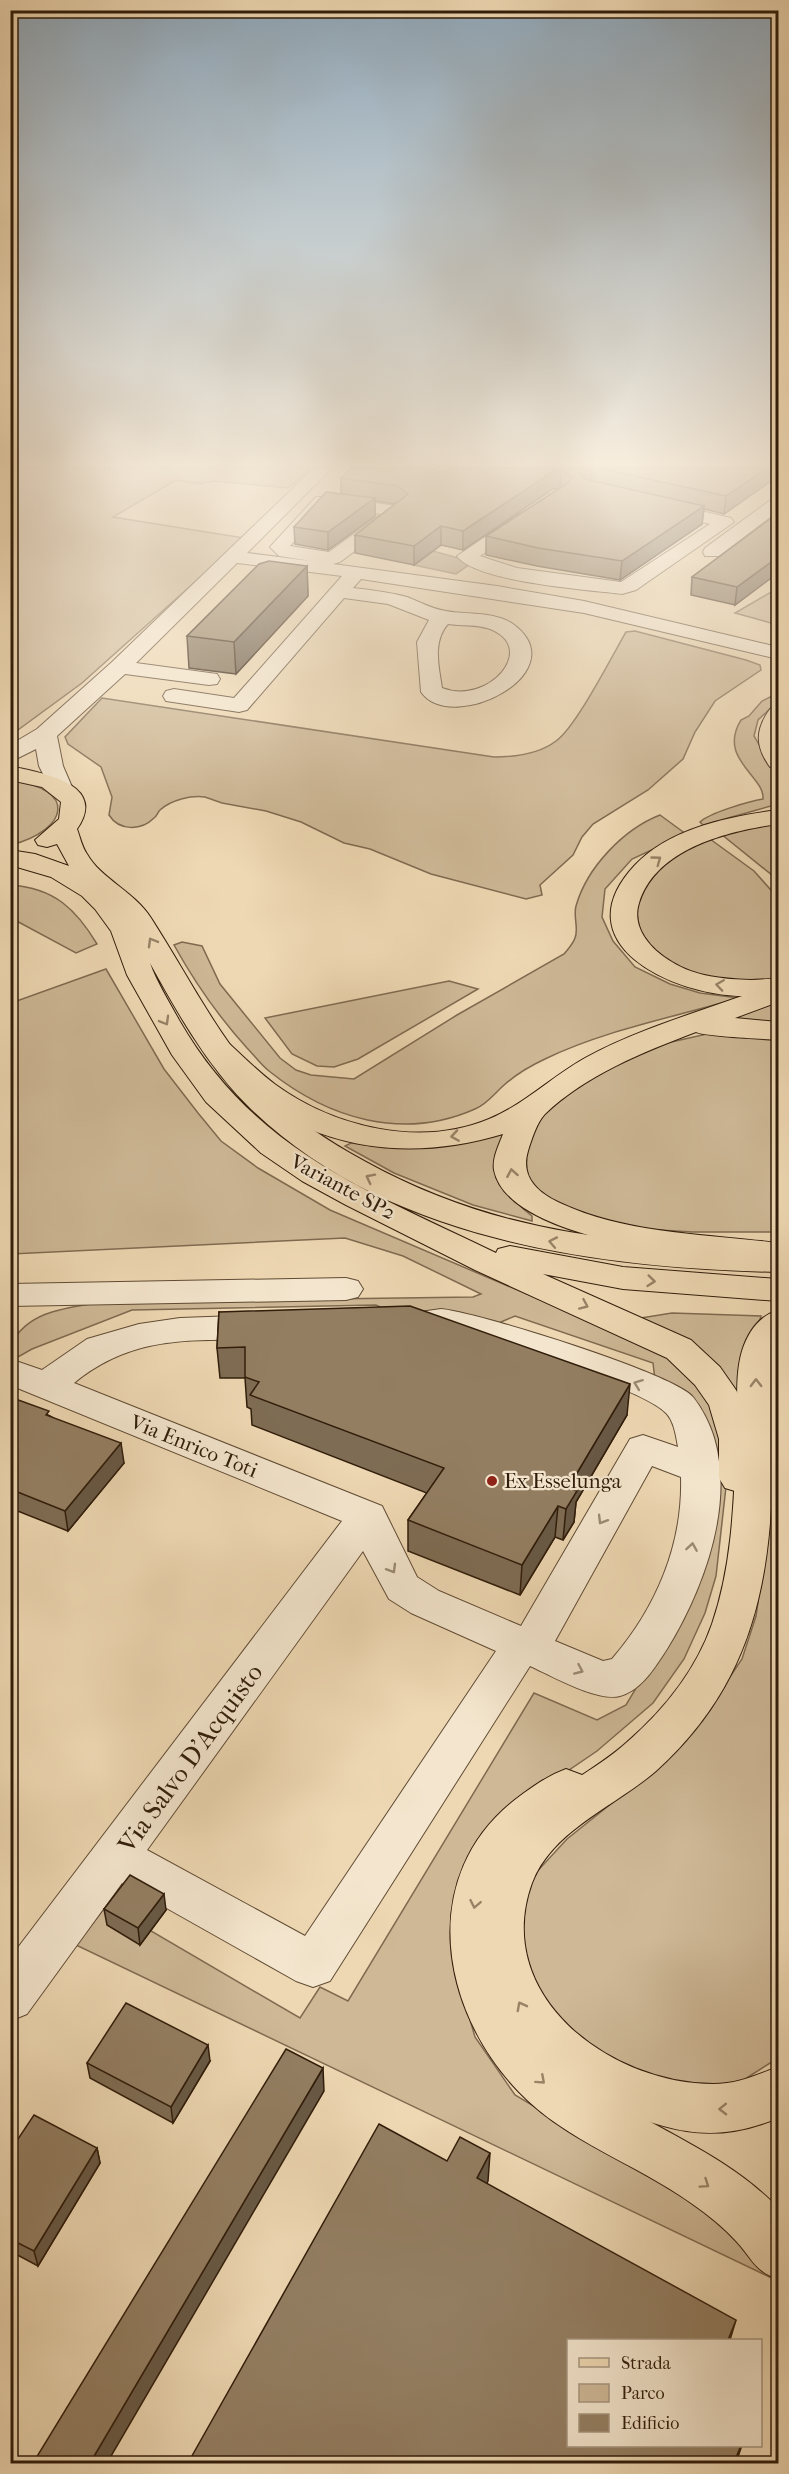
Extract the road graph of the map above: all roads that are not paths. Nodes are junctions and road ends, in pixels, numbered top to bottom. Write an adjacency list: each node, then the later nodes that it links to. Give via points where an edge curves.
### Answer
1 (206, 583): 16 (street)
2 (346, 583): 8 (street)
3 (436, 583): 9 (street)
4 (504, 583): 9 (street)
5 (590, 583): 6 (street, via 622,588)
6 (633, 583)
7 (315, 589): 8 (street)
8 (339, 592): 10 (street, via 390,599); 17 (street)
9 (495, 592): 11 (street)
10 (443, 616): 10 (street, via 428,634 426,652 432,692 460,699 483,697 504,686 521,654 518,641 492,623)
11 (626, 616): 12 (street, via 645,602); 14 (street)
12 (730, 623): 13 (street); 14 (street)
13 (778, 635)
14 (711, 637): 15 (street)
15 (778, 653)
16 (120, 667): 17 (street); 20 (street)
17 (256, 686): 18 (street, via 239,705)
18 (174, 696)
19 (778, 714): 22 (main road, via 769,740)
20 (45, 734): 21 (street); 24 (street)
21 (10, 755)
22 (778, 762)
23 (10, 774): 24 (main road, via 39,778)
24 (60, 787): 26 (main road, via 75,806)
25 (778, 817): 30 (main road, one-way to 25, via 717,985 672,973 641,951 630,936 624,916 633,887 662,856 720,828)
26 (65, 829): 27 (main road, via 45,842); 34 (main road, Variante SP2, one-way to 26, via 135,913 77,859)
27 (10, 855): 29 (main road, Variante SP2, via 46,864 89,889 124,930)
28 (10, 876): 29 (main road, via 49,884 81,899 109,927)
29 (138, 970): 36 (main road, Variante SP2, one-way to 36, via 195,1070 250,1130 320,1180)
30 (778, 986)
31 (778, 992): 33 (main road)
32 (778, 1031): 33 (main road, via 720,1026)
33 (638, 1044): 35 (main road, via 586,1070)
34 (215, 1046): 35 (main road, one-way to 34, via 486,1129 452,1137 402,1140 363,1135 299,1112 266,1092); 38 (main road, Variante SP2, one-way to 34, via 674,1258 589,1249 503,1230 454,1214 358,1172 305,1138 256,1097)
35 (530, 1111): 37 (main road, one-way to 35, via 613,1232 568,1220 548,1209 514,1184 510,1171 512,1152)
36 (360, 1199): 40 (main road, Variante SP2, one-way to 40, via 431,1231 539,1264 651,1282); 52 (main road, one-way to 52, via 679,1349 719,1389 730,1411 740,1459 731,1574 710,1642 698,1666 634,1740 546,1802 495,1851 479,1888 471,1932 475,1960 495,2019 530,2070 580,2110 675,2164 736,2205)
37 (778, 1254)
38 (778, 1261)
39 (345, 1289): 41 (street)
40 (778, 1290)
41 (10, 1294)
42 (778, 1322): 51 (main road, one-way to 42, via 768,2099 729,2110 703,2109 648,2098 588,2069 541,2036 523,2011 505,1965 501,1940 503,1900 519,1858 554,1821 629,1767 668,1729 699,1689 733,1625 745,1577 758,1359 769,1330)
43 (388, 1323): 46 (street, one-way to 43, via 692,1423 678,1402 663,1393 474,1327 446,1321)
44 (294, 1326): 45 (street, via 142,1335)
45 (18, 1374): 47 (street, Via Enrico Toti)
46 (700, 1469): 48 (street, one-way to 48, via 643,1449); 48 (street, one-way to 46, via 598,1678 617,1680 629,1672 684,1580 696,1525)
47 (368, 1516): 48 (street, one-way to 48, via 404,1588 425,1602); 49 (street, Via Salvo D'Acquisto)
48 (526, 1647): 49 (street, via 313,1965)
49 (117, 1857): 50 (street, Via Salvo D'Acquisto)
50 (10, 1998)
51 (778, 2092)
52 (778, 2252)

